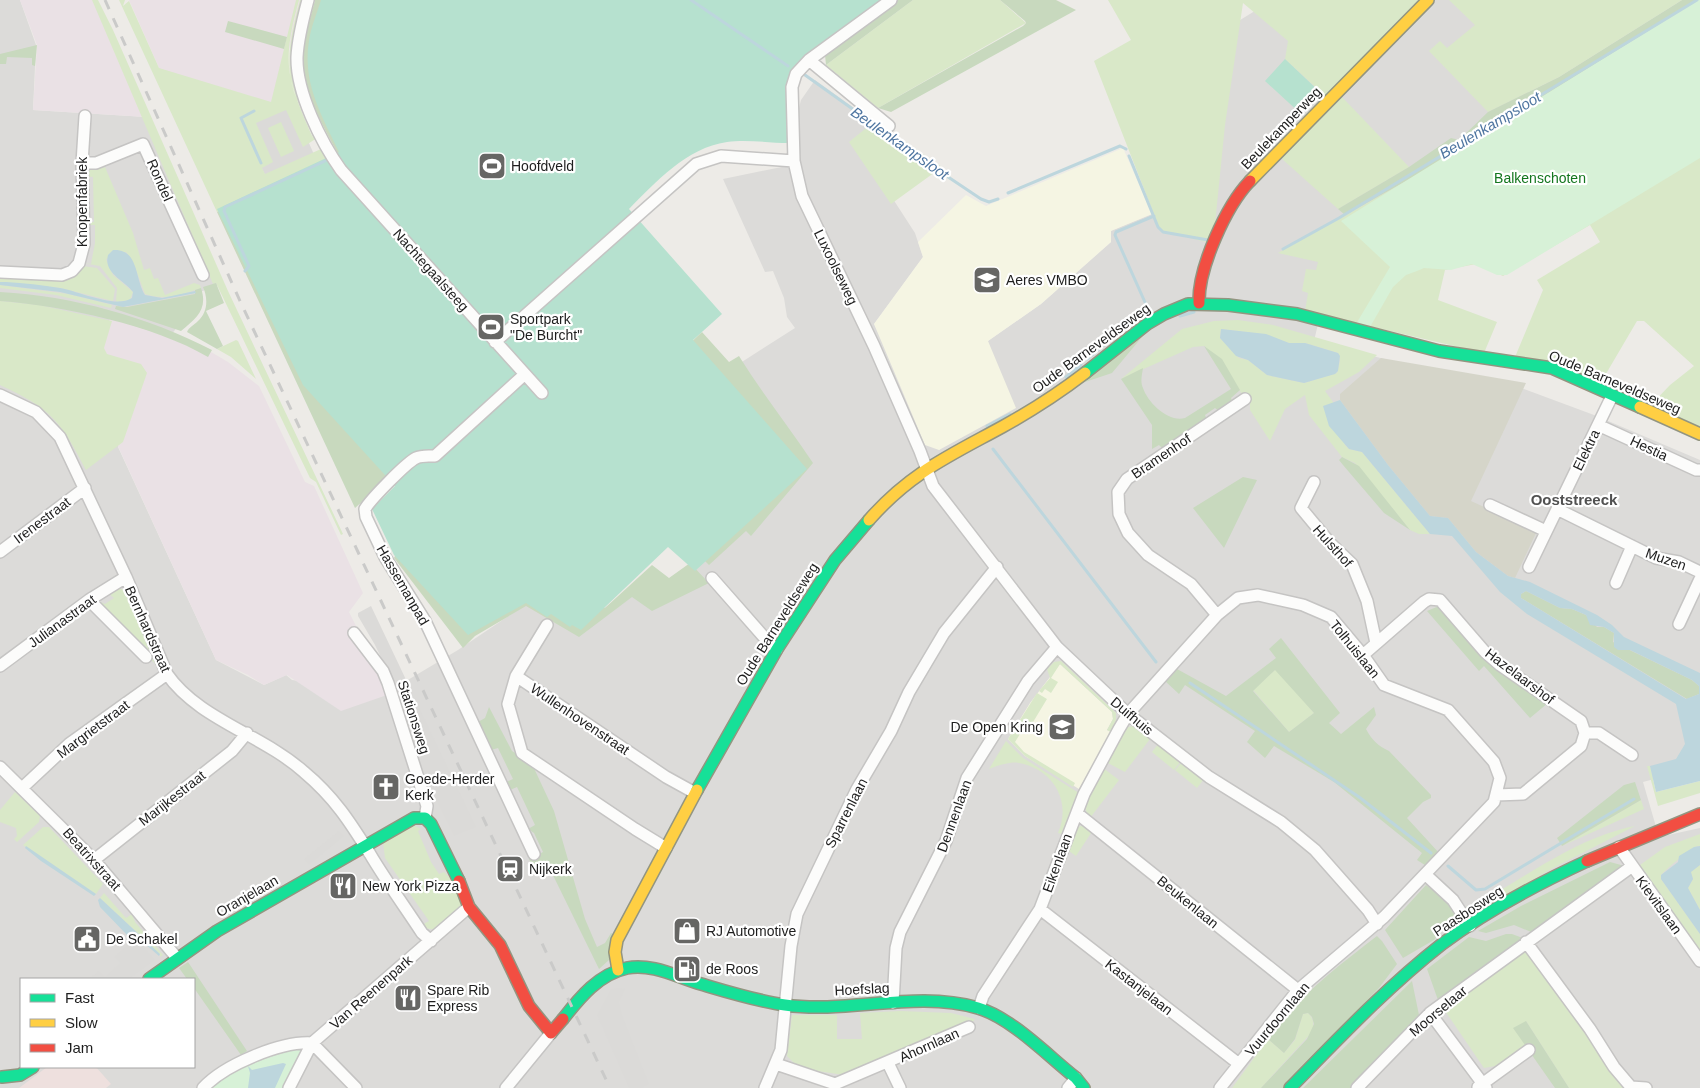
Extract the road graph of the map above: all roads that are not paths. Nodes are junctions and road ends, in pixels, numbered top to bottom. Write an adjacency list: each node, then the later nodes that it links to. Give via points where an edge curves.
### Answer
1 (308, 0): 12 (street, Nachtegaalsteeg, via 299,37 298,72 303,94 329,151 341,170)
2 (890, 0): 4 (street, Luxoolseweg)
3 (1428, 0): 11 (street, Beulekamperweg, via 1239,192 1211,256 1200,288)
4 (809, 60): 6 (street); 7 (street, Luxoolseweg, via 793,80)
5 (85, 116): 8 (street, Knopenfabriek)
6 (888, 126)
7 (794, 161): 12 (street, via 721,156 696,164); 20 (street, Luxoolseweg, via 802,196 874,346)
8 (82, 163): 9 (street, Knopenfabriek, via 84,244 76,267 62,275); 10 (street, Rondel, via 96,163 144,144)
9 (0, 272)
10 (203, 275)
11 (1199, 303): 16 (street, Oude Barneveldseweg, via 1297,314 1439,351 1552,368); 20 (street, Oude Barneveldseweg, via 1175,309 1147,324 1059,393)
12 (495, 342): 13 (street)
13 (525, 374): 14 (street); 63 (street, Hassemanpad, via 435,456 412,461 372,499 365,510 385,557 425,621)
14 (542, 393)
15 (0, 395): 23 (street, Bernhardstraat, via 29,408 49,424 64,445)
16 (1612, 396): 18 (street, Elektra); 19 (street, Oude Barneveldseweg)
17 (1245, 399): 37 (street, Bramenhof, via 1127,479 1118,492 1119,514 1128,533 1148,555 1191,584)
18 (1598, 425): 21 (street, Hestia); 25 (street, Elektra)
19 (1700, 434)
20 (927, 469): 29 (street, Duifhuis, via 933,486); 43 (street, Oude Barneveldseweg, via 892,497 834,560)
21 (1700, 470)
22 (1314, 482): 41 (street, Hulsthof, via 1301,508 1352,564 1367,601)
23 (85, 488): 28 (street, Irenestraat); 32 (street, Bernhardstraat)
24 (1490, 505): 26 (street)
25 (1557, 509): 26 (street, Elektra); 27 (street, Muzen)
26 (1546, 531): 30 (street, Elektra)
27 (1632, 546): 31 (street, Muzen, via 1656,558 1679,562); 35 (street, Muzen)
28 (0, 552)
29 (998, 567): 42 (street, Duifhuis); 79 (street, Sparrenlaan, via 944,633 909,692 826,851 797,914)
30 (1529, 567)
31 (1700, 572)
32 (126, 577): 36 (street, Julianastraat); 47 (street, Bernhardstraat)
33 (712, 578): 43 (street)
34 (1700, 579): 38 (street, Muzen)
35 (1616, 584)
36 (89, 600): 45 (street, Bernhardstraat); 46 (street, Julianastraat)
37 (1217, 615): 44 (street, Tolhuislaan, via 1251,590 1331,617); 49 (street, Tolhuislaan)
38 (1679, 624)
39 (547, 625): 48 (street, Wullenhovenstraat)
40 (354, 633): 59 (street, Stationsweg, via 383,671 388,683 427,806)
41 (1376, 643): 44 (street, Hazelaarshof); 51 (street, Hazelaarshof, via 1424,602 1440,600 1485,652 1574,716 1581,722)
42 (1057, 647): 49 (street, Duifhuis); 78 (street, Dennenlaan, via 1028,681 967,778 946,841 900,932)
43 (777, 648): 55 (street, Oude Barneveldseweg)
44 (1363, 655): 56 (street, Tolhuislaan, via 1384,686 1448,710 1464,726 1494,762 1500,778)
45 (146, 657)
46 (0, 666)
47 (167, 674): 50 (street, Bernhardstraat, via 188,699); 54 (street, Margrietstraat, via 69,744)
48 (516, 676): 55 (street, Wullenhovenstraat); 62 (street, via 508,704 522,752)
49 (1128, 714): 57 (street, Eikenlaan, via 1084,794); 69 (street, Duifhuis, via 1209,777 1281,822 1315,850 1368,910)
50 (247, 733): 60 (street, Bernhardstraat, via 278,750 314,780 348,818); 64 (street, Marijkestraat, via 232,751)
51 (1585, 733): 52 (street, via 1599,733); 56 (street, via 1581,746 1528,790 1518,795)
52 (1632, 755)
53 (0, 767): 54 (street, Beatrixstraat)
54 (22, 788): 64 (street, Beatrixstraat)
55 (695, 793): 62 (street, Oude Barneveldseweg)
56 (1496, 795): 66 (street, via 1494,802)
57 (1078, 814): 68 (street, Eikenlaan, via 1068,832); 77 (street, Beukenlaan)
58 (1700, 814): 61 (street, Paasbosweg)
59 (425, 818): 60 (street, Oranjelaan, via 414,818); 67 (street, via 431,824)
60 (365, 846): 71 (street, Bernhardstraat, via 422,934); 73 (street, Oranjelaan, via 224,926)
61 (1619, 847): 65 (street, Kievitslaan); 70 (street, Paasbosweg, via 1532,888)
62 (666, 848): 75 (street, Oude Barneveldseweg, via 617,940)
63 (534, 854)
64 (94, 860): 73 (street, Beatrixstraat)
65 (1631, 867): 72 (street, Moorselaar); 74 (street, Kievitslaan)
66 (1426, 875): 69 (street); 70 (street, via 1453,900)
67 (469, 907): 71 (street, Van Reenenpark); 83 (street, via 500,945 529,1006)
68 (1040, 909): 80 (street, Eikenlaan, via 983,996); 88 (street, Kastanjelaan)
69 (1381, 920): 77 (street, Vuurdoornlaan)
70 (1470, 926): 103 (street, Paasbosweg, via 1404,976)
71 (431, 941): 84 (street, Van Reenenpark)
72 (1526, 942): 81 (street, Moorselaar); 105 (street, via 1614,1067 1631,1087)
73 (177, 958): 76 (street, Oranjelaan)
74 (1700, 961)
75 (618, 970): 79 (street, Hoefslag, via 643,967); 83 (street, via 602,979)
76 (149, 978)
77 (1298, 990): 88 (street, Vuurdoornlaan)
78 (893, 1003): 79 (street, Hoefslag, via 815,1007); 80 (street, Hoefslag, via 955,1004)
79 (787, 1005): 87 (street, Sparrenlaan)
80 (979, 1008): 90 (street, Hoefslag, via 1008,1025)
81 (1430, 1013): 93 (street); 104 (street, Moorselaar)
82 (970, 1027): 86 (street, Ahornlaan)
83 (551, 1032): 97 (street)
84 (312, 1043): 94 (street, via 289,1045 262,1053 220,1074); 95 (street, Van Reenenpark); 96 (street)
85 (1529, 1050): 93 (street)
86 (888, 1063): 92 (street, Ahornlaan); 99 (street, Ahornlaan)
87 (776, 1064): 92 (street, Ahornlaan); 98 (street, Sparrenlaan)
88 (1239, 1064): 102 (street, Vuurdoornlaan)
89 (31, 1068): 91 (street, via 20,1075)
90 (1076, 1078): 100 (street); 101 (street, Hoefslag)
91 (1, 1079)
92 (834, 1086)
93 (1481, 1086)
94 (202, 1088)
95 (289, 1088)
96 (356, 1088)
97 (506, 1088)
98 (765, 1088)
99 (900, 1088)
100 (1068, 1088)
101 (1084, 1088)
102 (1220, 1088)
103 (1290, 1088)
104 (1357, 1088)
105 (1646, 1088)

